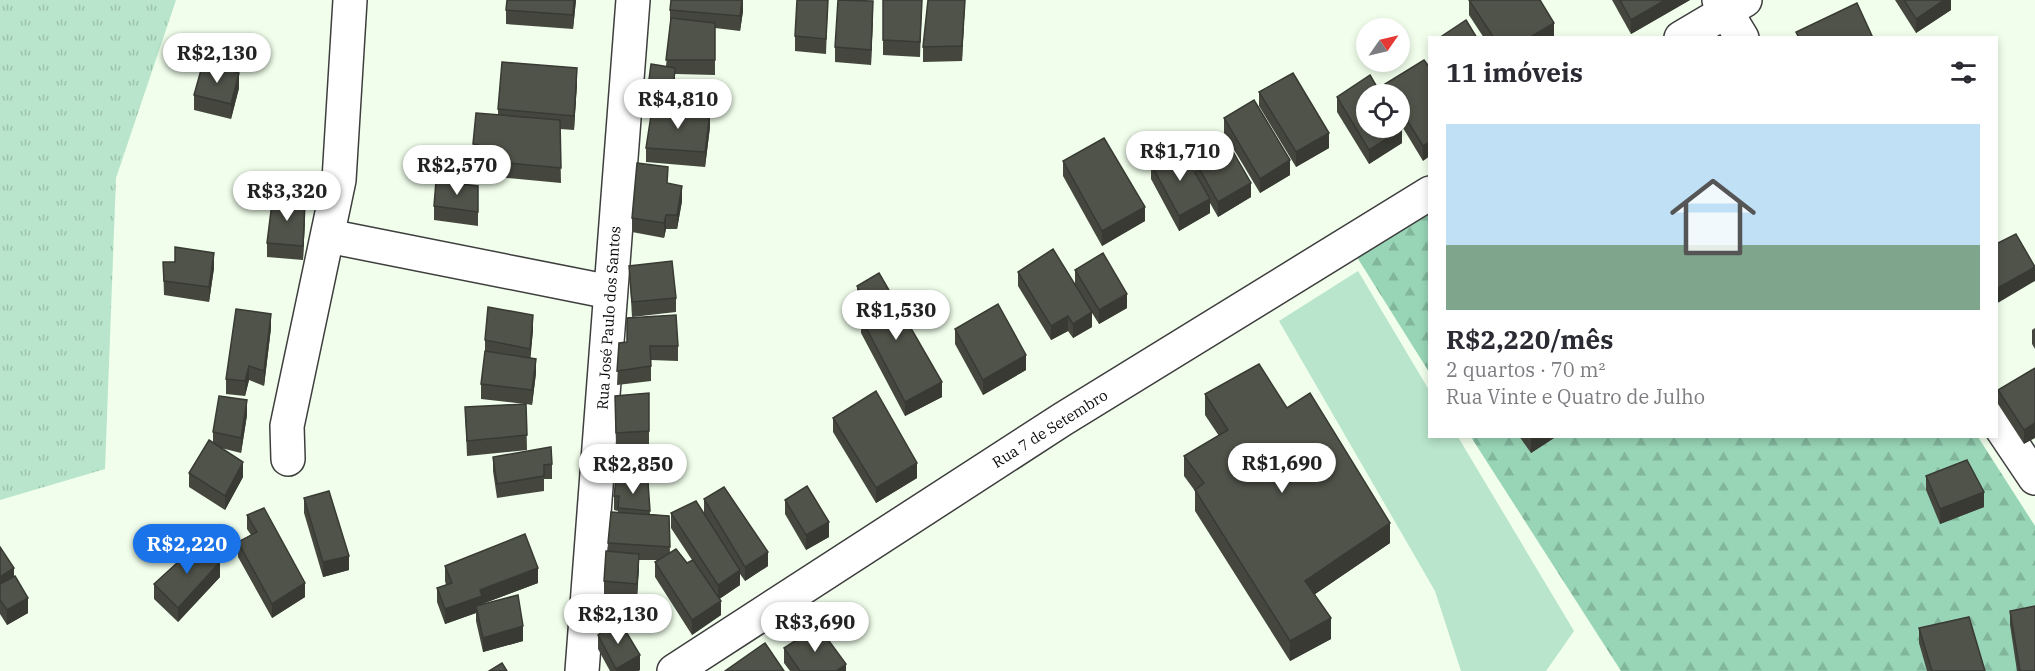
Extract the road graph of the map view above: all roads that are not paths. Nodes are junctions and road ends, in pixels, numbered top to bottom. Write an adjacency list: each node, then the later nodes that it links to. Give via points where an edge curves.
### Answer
1 (351, 0): 7 (street, via 339,180)
2 (633, 0): 8 (street, Rua José Paulo dos Santos)
3 (1728, 3): 4 (street); 5 (street)
4 (1684, 36)
5 (1741, 36)
6 (1428, 194): 13 (street, Rua 7 de Setembro, via 1063,419)
7 (328, 236): 8 (street); 10 (street, via 287,426)
8 (610, 292): 12 (street, Rua José Paulo dos Santos)
9 (1998, 423): 11 (street)
10 (288, 459)
11 (2035, 478)
12 (582, 671)
13 (674, 671)

